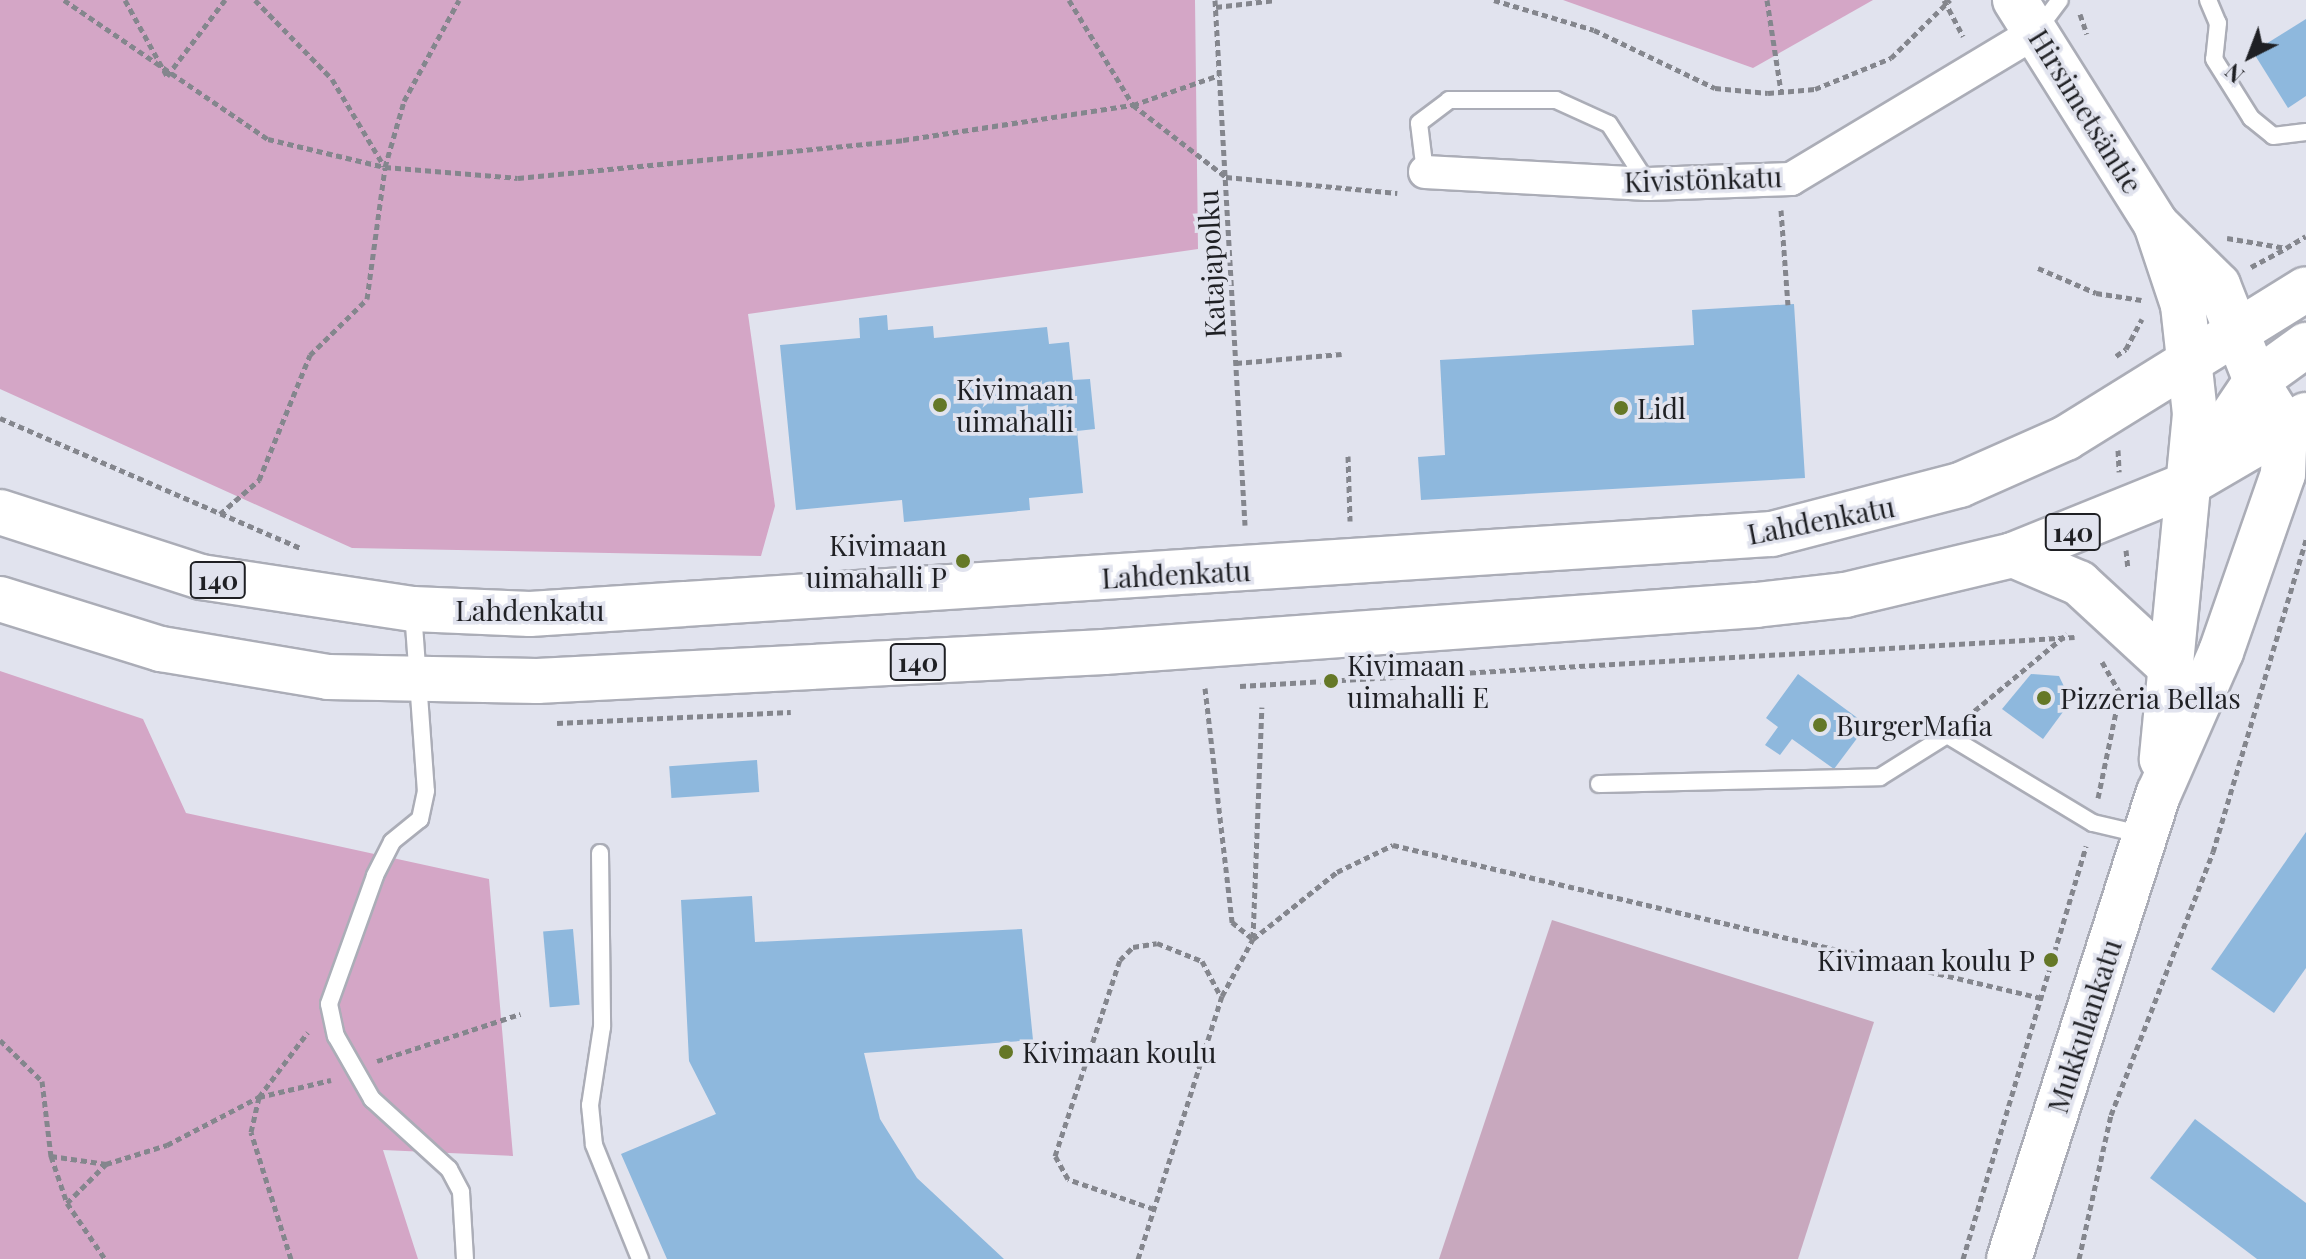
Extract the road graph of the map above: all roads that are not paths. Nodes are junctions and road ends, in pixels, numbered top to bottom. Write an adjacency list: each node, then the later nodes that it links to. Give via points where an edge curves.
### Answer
1 (2208, 0): 3 (lane, via 2218,23 2214,59 2251,118 2273,136)
2 (2037, 10): 5 (street, Kivistönkatu, via 1982,63 1791,179); 6 (main road, Hirsimetsäntie)
3 (2306, 132)
4 (1425, 172): 5 (street, Kivistönkatu); 5 (lane, via 1419,123 1449,100 1556,100 1609,124)
5 (1648, 184)
6 (2156, 224): 8 (main road, Hirsimetsäntie, via 2218,285); 10 (main road, Hirsimetsäntie, via 2175,266)
7 (2306, 289): 8 (main road, Lahdenkatu / 140)
8 (2239, 334): 10 (main road, Lahdenkatu / 140); 11 (main road, Hirsimetsäntie)
9 (2306, 345): 11 (main road)
10 (2193, 363): 13 (main road, Mukkulankatu); 17 (main road, Lahdenkatu / 140, via 2116,411 1960,485 1772,534 742,603 530,614)
11 (2256, 381): 12 (main road, Hirsimetsäntie); 13 (main road)
12 (2296, 421): 13 (main road, 140); 21 (main road, Mukkulankatu, via 2283,474 2221,652)
13 (2186, 485): 15 (main road, 140); 18 (main road, Mukkulankatu)
14 (0, 512): 17 (main road, Lahdenkatu / 140, via 201,577)
15 (2013, 555): 18 (main road, via 2079,583); 19 (main road, 140, via 1845,595 1756,605 1104,652 537,681)
16 (0, 599): 19 (main road, 140, via 161,649 328,677)
17 (413, 609): 19 (lane)
18 (2169, 666): 21 (main road, Mukkulankatu)
19 (414, 679): 24 (lane, via 426,791 420,819 392,842 375,876 329,1004 354,1072 372,1099 449,1169 461,1192)
20 (1599, 784): 22 (lane, via 1880,777 1947,735 2093,823)
21 (2159, 793): 22 (main road, Mukkulankatu)
22 (2145, 835): 26 (main road, Mukkulankatu)
23 (600, 853): 25 (lane, via 602,1027 590,1105 594,1145)
24 (465, 1259)
25 (640, 1259)
26 (2009, 1259)

